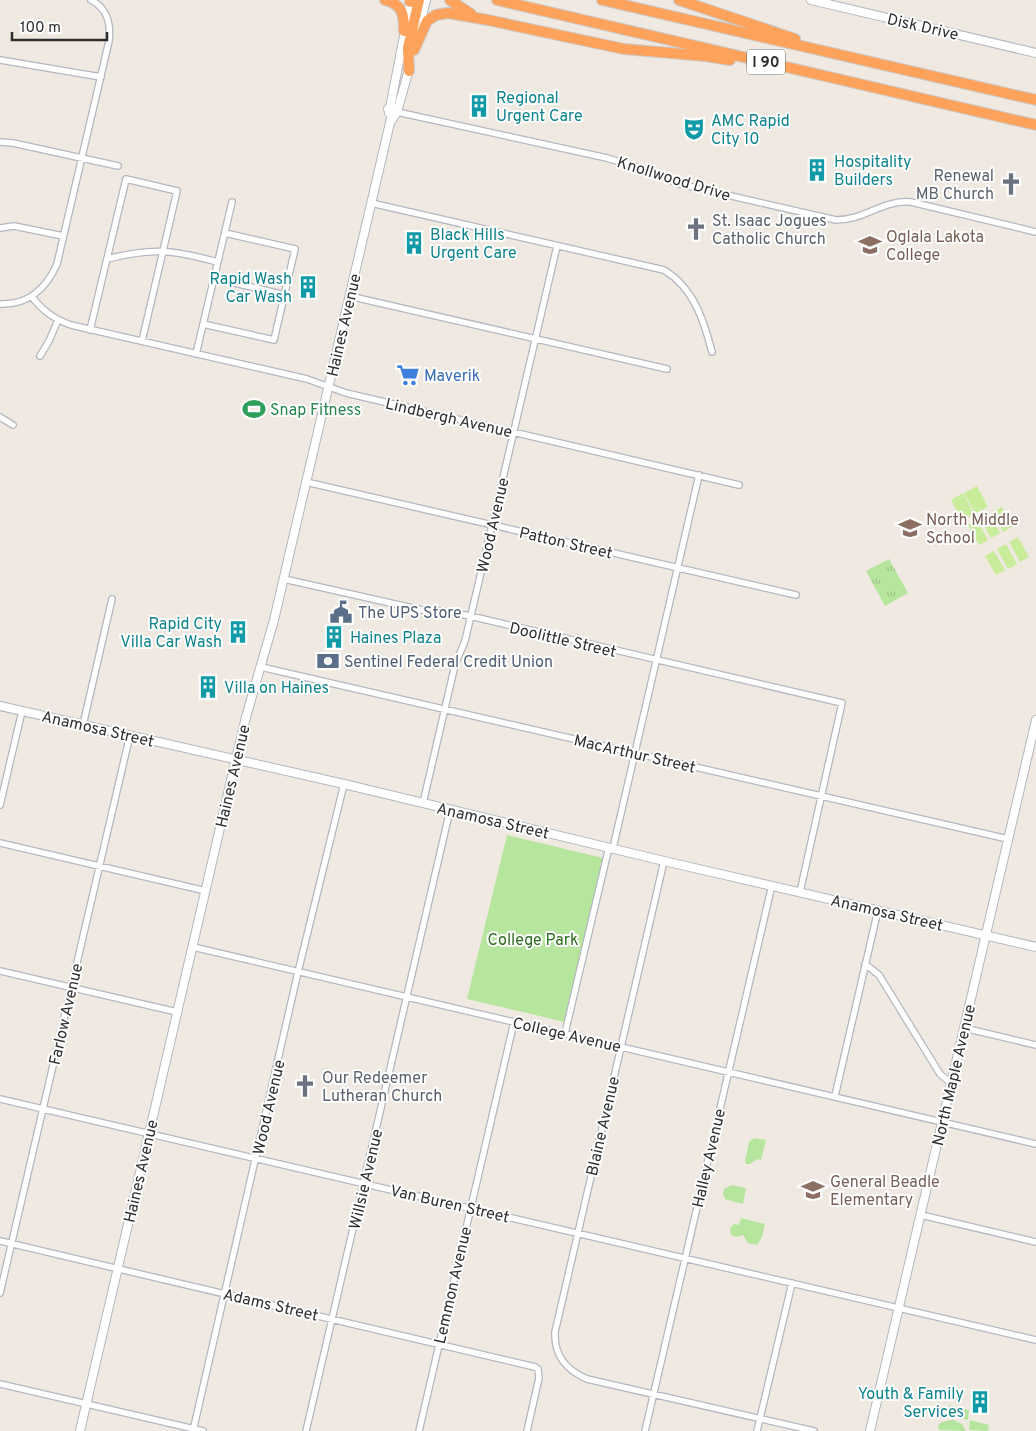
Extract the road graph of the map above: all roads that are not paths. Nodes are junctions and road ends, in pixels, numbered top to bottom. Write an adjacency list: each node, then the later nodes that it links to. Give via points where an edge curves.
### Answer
1 (91, 0): 19 (street, via 106,13 110,27)
2 (386, 0): 11 (highway, via 401,8)
3 (426, 0): 12 (main road, Haines Avenue)
4 (450, 0): 10 (highway)
5 (497, 0): 16 (highway, I 90)
6 (602, 0): 17 (highway, I 90)
7 (679, 0): 17 (highway)
8 (811, 0): 13 (main road, Disk Drive)
9 (413, 1): 11 (main road); 18 (highway)
10 (488, 20): 12 (highway, via 448,13 436,15 424,27); 16 (highway, via 624,49 737,61)
11 (404, 31): 14 (main road)
12 (414, 50): 18 (main road, Haines Avenue)
13 (1036, 53)
14 (399, 56): 21 (main road, via 401,71 394,103); 22 (main road, via 388,109 392,114)
15 (0, 60): 19 (street)
16 (757, 60): 23 (highway, I 90)
17 (863, 60): 20 (highway, I 90)
18 (409, 71): 21 (main road, Haines Avenue)
19 (101, 77): 25 (street)
20 (1036, 100)
21 (397, 112): 22 (main road, Haines Avenue); 30 (street, Knollwood Drive, via 607,158 679,184 828,218 855,218 899,201)
22 (390, 122): 28 (main road, Haines Avenue)
23 (1036, 125)
24 (0, 142): 25 (street)
25 (82, 158): 26 (street); 32 (street)
26 (118, 166)
27 (232, 202): 31 (street)
28 (370, 203): 33 (street); 39 (main road, Haines Avenue)
29 (0, 228): 32 (street, via 14,226)
30 (1036, 232)
31 (225, 233): 36 (street); 38 (street, via 295,249)
32 (64, 236): 40 (street, via 52,276)
33 (556, 246): 45 (street, Wood Avenue); 47 (street, via 655,267 672,275 696,304)
34 (163, 250): 35 (street, via 141,251); 35 (street, via 177,191 126,180); 36 (street); 46 (street)
35 (107, 259): 44 (street)
36 (218, 262): 37 (street)
37 (214, 278): 38 (street); 43 (street)
38 (284, 295): 43 (street, via 274,340)
39 (349, 296): 45 (street); 51 (main road, Haines Avenue)
40 (32, 297): 41 (street, via 21,302); 42 (street, Lindbergh Avenue, via 47,314)
41 (0, 304)
42 (58, 320): 44 (street, Lindbergh Avenue); 49 (street)
43 (203, 324): 48 (street)
44 (90, 330): 46 (street, Lindbergh Avenue)
45 (535, 338): 50 (street); 54 (street, Wood Avenue)
46 (142, 341): 48 (street, Lindbergh Avenue)
47 (712, 352)
48 (196, 354): 51 (street, Lindbergh Avenue)
49 (40, 356)
50 (667, 369)
51 (328, 387): 54 (street, Lindbergh Avenue); 56 (main road, Haines Avenue)
52 (0, 417): 53 (street)
53 (13, 426)
54 (514, 432): 55 (street, Lindbergh Avenue); 58 (street, Wood Avenue)
55 (699, 475): 57 (street, Lindbergh Avenue); 59 (street)
56 (306, 482): 58 (street, Patton Street); 60 (main road, Haines Avenue)
57 (739, 485)
58 (492, 525): 59 (street, Patton Street); 63 (street, Wood Avenue)
59 (678, 567): 61 (street, Patton Street); 64 (street)
60 (284, 579): 63 (street, Doolittle Street, via 426,611); 65 (main road, Haines Avenue)
61 (796, 595)
62 (112, 599): 70 (street)
63 (470, 616): 64 (street, Doolittle Street); 67 (street, Wood Avenue)
64 (656, 660): 72 (street); 75 (street, Doolittle Street, via 842,703)
65 (261, 667): 67 (street, MacArthur Street); 73 (main road, Haines Avenue)
66 (0, 706): 68 (main road, Anamosa Street)
67 (445, 709): 72 (street, MacArthur Street); 76 (street, Wood Avenue)
68 (22, 711): 70 (main road, Anamosa Street); 77 (street)
69 (1036, 720): 79 (main road, North Maple Avenue)
70 (83, 725): 71 (main road, Anamosa Street)
71 (130, 735): 73 (main road, Anamosa Street); 83 (street, Farlow Avenue)
72 (635, 753): 75 (street, MacArthur Street); 81 (street)
73 (236, 759): 74 (main road, Anamosa Street); 85 (main road, Haines Avenue)
74 (344, 784): 76 (main road, Anamosa Street); 93 (street, Wood Avenue)
75 (822, 796): 79 (street, MacArthur Street); 86 (street)
76 (423, 803): 78 (main road, Anamosa Street)
77 (0, 805)
78 (450, 810): 81 (main road, Anamosa Street); 95 (street, Willsie Avenue)
79 (1008, 839): 88 (main road, North Maple Avenue)
80 (0, 843): 83 (street)
81 (611, 848): 82 (main road, Anamosa Street); 99 (street)
82 (664, 861): 84 (main road, Anamosa Street); 101 (street, Blaine Avenue)
83 (99, 866): 85 (street); 94 (street, Farlow Avenue)
84 (772, 885): 86 (main road, Anamosa Street); 102 (street, Halley Avenue)
85 (206, 892): 89 (main road, Haines Avenue)
86 (800, 892): 87 (main road, Anamosa Street)
87 (878, 910): 88 (main road, Anamosa Street); 91 (street)
88 (985, 935): 90 (main road, Anamosa Street); 98 (main road, North Maple Avenue)
89 (193, 947): 93 (street, College Avenue); 96 (main road, Haines Avenue)
90 (1036, 947)
91 (865, 964): 103 (street, via 879,975 940,1074); 104 (street)
92 (0, 971): 94 (street)
93 (298, 972): 95 (street, College Avenue); 110 (street, Wood Avenue)
94 (71, 988): 96 (street); 106 (street, Farlow Avenue)
95 (407, 997): 97 (street, College Avenue); 111 (street, Willsie Avenue)
96 (177, 1012): 108 (main road, Haines Avenue)
97 (514, 1022): 99 (street, College Avenue); 112 (street, Lemmon Avenue)
98 (964, 1028): 100 (street); 103 (main road, North Maple Avenue)
99 (565, 1033): 101 (street, College Avenue)
100 (1036, 1045)
101 (621, 1047): 102 (street, College Avenue); 114 (street, Blaine Avenue)
102 (728, 1071): 104 (street, College Avenue); 118 (street, Halley Avenue)
103 (951, 1084): 107 (main road, North Maple Avenue)
104 (835, 1096): 107 (street, College Avenue)
105 (0, 1099): 106 (street, Van Buren Street)
106 (42, 1109): 108 (street, Van Buren Street); 117 (street, Farlow Avenue)
107 (942, 1122): 109 (street, College Avenue); 113 (main road, North Maple Avenue)
108 (149, 1134): 110 (street, Van Buren Street); 119 (main road, Haines Avenue)
109 (1036, 1144)
110 (256, 1158): 111 (street, Van Buren Street); 122 (street, Wood Avenue)
111 (364, 1183): 112 (street, Van Buren Street); 124 (street, Willsie Avenue)
112 (470, 1207): 114 (street, Van Buren Street); 126 (street, Lemmon Avenue)
113 (921, 1215): 116 (street); 123 (main road, North Maple Avenue)
114 (577, 1233): 118 (street, Van Buren Street); 128 (street, Blaine Avenue, via 555,1332 562,1362 587,1379)
115 (0, 1241): 117 (street, Adams Street)
116 (1036, 1242)
117 (12, 1244): 119 (street, Adams Street); 121 (street, Farlow Avenue)
118 (685, 1258): 120 (street, Van Buren Street); 128 (street, Halley Avenue)
119 (118, 1268): 122 (street, Adams Street); 129 (main road, Haines Avenue)
120 (792, 1284): 123 (street, Van Buren Street); 130 (street)
121 (0, 1293)
122 (225, 1293): 124 (street, Adams Street); 131 (street, Wood Avenue)
123 (899, 1308): 125 (street, Van Buren Street); 140 (main road, North Maple Avenue)
124 (332, 1318): 126 (street, Adams Street); 134 (street, Willsie Avenue)
125 (1036, 1340)
126 (439, 1344): 135 (street, Lemmon Avenue); 136 (street, Adams Street, via 538,1369 538,1384)
127 (0, 1384): 129 (street)
128 (653, 1394): 130 (street); 137 (street, Halley Avenue)
129 (86, 1404): 131 (street); 132 (main road, Haines Avenue)
130 (760, 1418): 138 (street); 139 (street)
131 (193, 1430): 133 (street)
132 (80, 1431)
133 (203, 1431)
134 (306, 1431)
135 (419, 1431)
136 (527, 1431)
137 (645, 1431)
138 (757, 1431)
139 (814, 1431)
140 (870, 1431)

